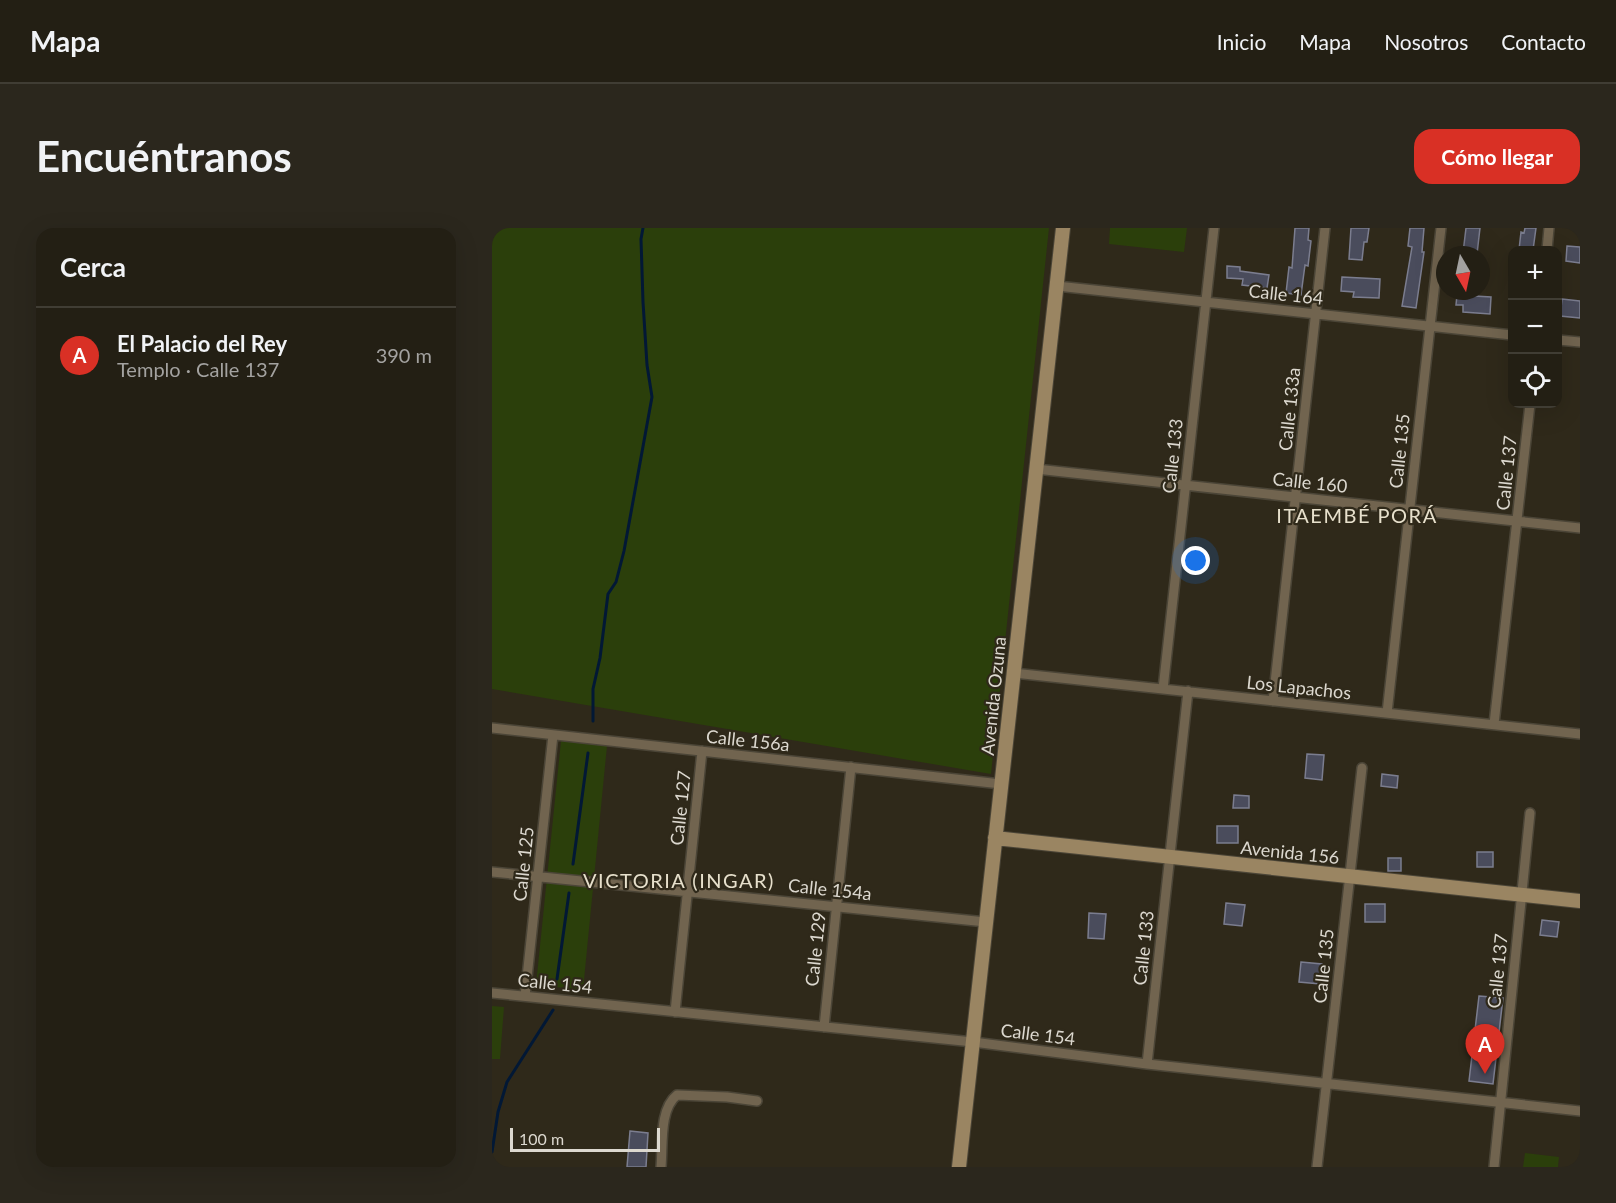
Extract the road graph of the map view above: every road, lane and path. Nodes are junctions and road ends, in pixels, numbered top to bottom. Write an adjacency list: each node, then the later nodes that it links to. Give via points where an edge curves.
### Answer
1 (1063, 228): 7 (main road, Avenida Ozuna)
2 (1214, 228): 8 (street, Calle 133)
3 (1325, 228): 9 (street, Calle 133a)
4 (1441, 228): 10 (street, Calle 135)
5 (1550, 228): 6 (street)
6 (1548, 246)
7 (1057, 286): 8 (street, Calle 164); 15 (main road, Avenida Ozuna)
8 (1206, 302): 9 (street, Calle 164); 16 (street, Calle 133)
9 (1316, 314): 10 (street, Calle 164); 17 (street, Calle 133a)
10 (1430, 326): 11 (street, Calle 164); 18 (street, Calle 135)
11 (1508, 335)
12 (1562, 340): 13 (street)
13 (1580, 342)
14 (1530, 408): 19 (street, Calle 137)
15 (1036, 469): 16 (street, Calle 160); 21 (main road, Avenida Ozuna)
16 (1185, 485): 17 (street, Calle 160); 22 (street, Calle 133)
17 (1295, 497): 18 (street, Calle 160); 24 (street, Calle 133a)
18 (1409, 510): 19 (street, Calle 160); 25 (street, Calle 135)
19 (1517, 521): 20 (street, Calle 160); 26 (street, Calle 137)
20 (1580, 528)
21 (1014, 672): 22 (street, Los Lapachos); 33 (main road, Avenida Ozuna)
22 (1163, 689): 23 (street, Los Lapachos)
23 (1188, 692): 24 (street, Los Lapachos); 36 (street, Calle 133)
24 (1273, 700): 25 (street, Los Lapachos)
25 (1387, 713): 26 (street, Los Lapachos)
26 (1494, 724): 28 (street, Los Lapachos)
27 (492, 728): 29 (street, Calle 156a)
28 (1580, 734)
29 (553, 735): 30 (street, Calle 156a); 38 (street, Calle 125)
30 (702, 751): 31 (street, Calle 156a); 40 (street, Calle 127)
31 (851, 767): 33 (street, Calle 156a); 43 (street, Calle 129)
32 (1362, 768): 39 (street, Calle 135)
33 (1001, 784): 35 (main road, Avenida Ozuna)
34 (1530, 813): 41 (street, Calle 137)
35 (995, 838): 36 (main road, Avenida 156); 44 (main road, Avenida Ozuna)
36 (1170, 857): 39 (main road, Avenida 156); 50 (street, Calle 133)
37 (492, 872): 38 (street, Calle 154a)
38 (538, 876): 40 (street, Calle 154a); 46 (street, Calle 125)
39 (1350, 876): 41 (main road, Avenida 156); 51 (street, Calle 135)
40 (687, 891): 43 (street, Calle 154a); 47 (street, Calle 127)
41 (1521, 895): 42 (main road, Avenida 156); 53 (street, Calle 137)
42 (1580, 901)
43 (837, 907): 44 (street, Calle 154a); 48 (street, Calle 129)
44 (986, 922): 49 (main road, Avenida Ozuna)
45 (492, 993): 46 (street, Calle 154)
46 (525, 996): 47 (street, Calle 154)
47 (675, 1012): 48 (street, Calle 154)
48 (824, 1027): 49 (street, Calle 154)
49 (973, 1042): 50 (street, Calle 154); 56 (main road, Avenida Ozuna)
50 (1147, 1064): 51 (street, Calle 154)
51 (1327, 1083): 53 (street, Calle 154); 57 (street, Calle 135)
52 (757, 1101): 55 (street, via 677,1095 666,1115)
53 (1500, 1102): 54 (street, Calle 154); 58 (street, Calle 137)
54 (1580, 1111)
55 (660, 1167)
56 (959, 1167)
57 (1317, 1167)
58 (1494, 1167)

